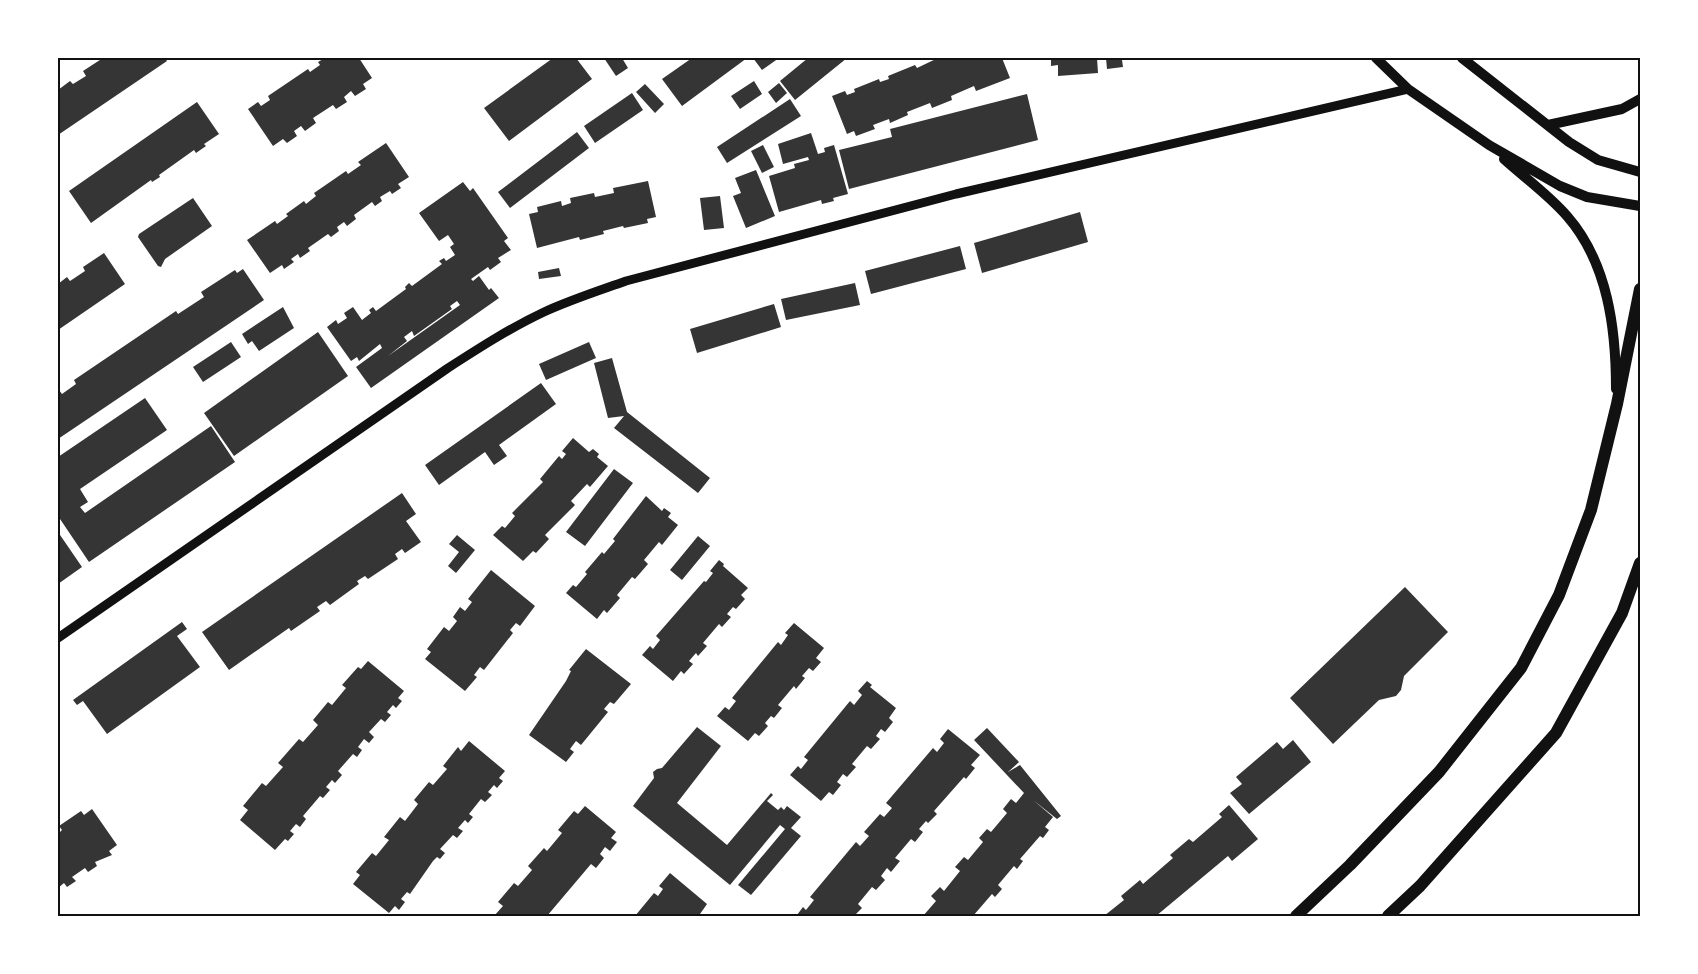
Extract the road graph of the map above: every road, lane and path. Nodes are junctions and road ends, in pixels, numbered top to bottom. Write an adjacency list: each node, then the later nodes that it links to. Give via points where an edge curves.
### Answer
1 (1376, 58): 3 (main road)
2 (1462, 58): 5 (main road)
3 (1408, 89): 6 (main road); 12 (street, via 956,194 626,281 543,312 448,368)
4 (1640, 99): 5 (main road, via 1622,109)
5 (1548, 125): 7 (main road, via 1598,160)
6 (1489, 145): 8 (main road, via 1560,186 1587,197); 10 (main road, via 1567,216 1586,244 1610,306 1616,349)
7 (1640, 172)
8 (1640, 206)
9 (1640, 289): 10 (main road)
10 (1616, 404): 13 (main road, via 1591,510 1558,595 1521,668 1438,772 1350,865)
11 (1640, 563): 14 (main road, via 1622,613 1556,733 1420,886)
12 (58, 638)
13 (1296, 916)
14 (1388, 916)

